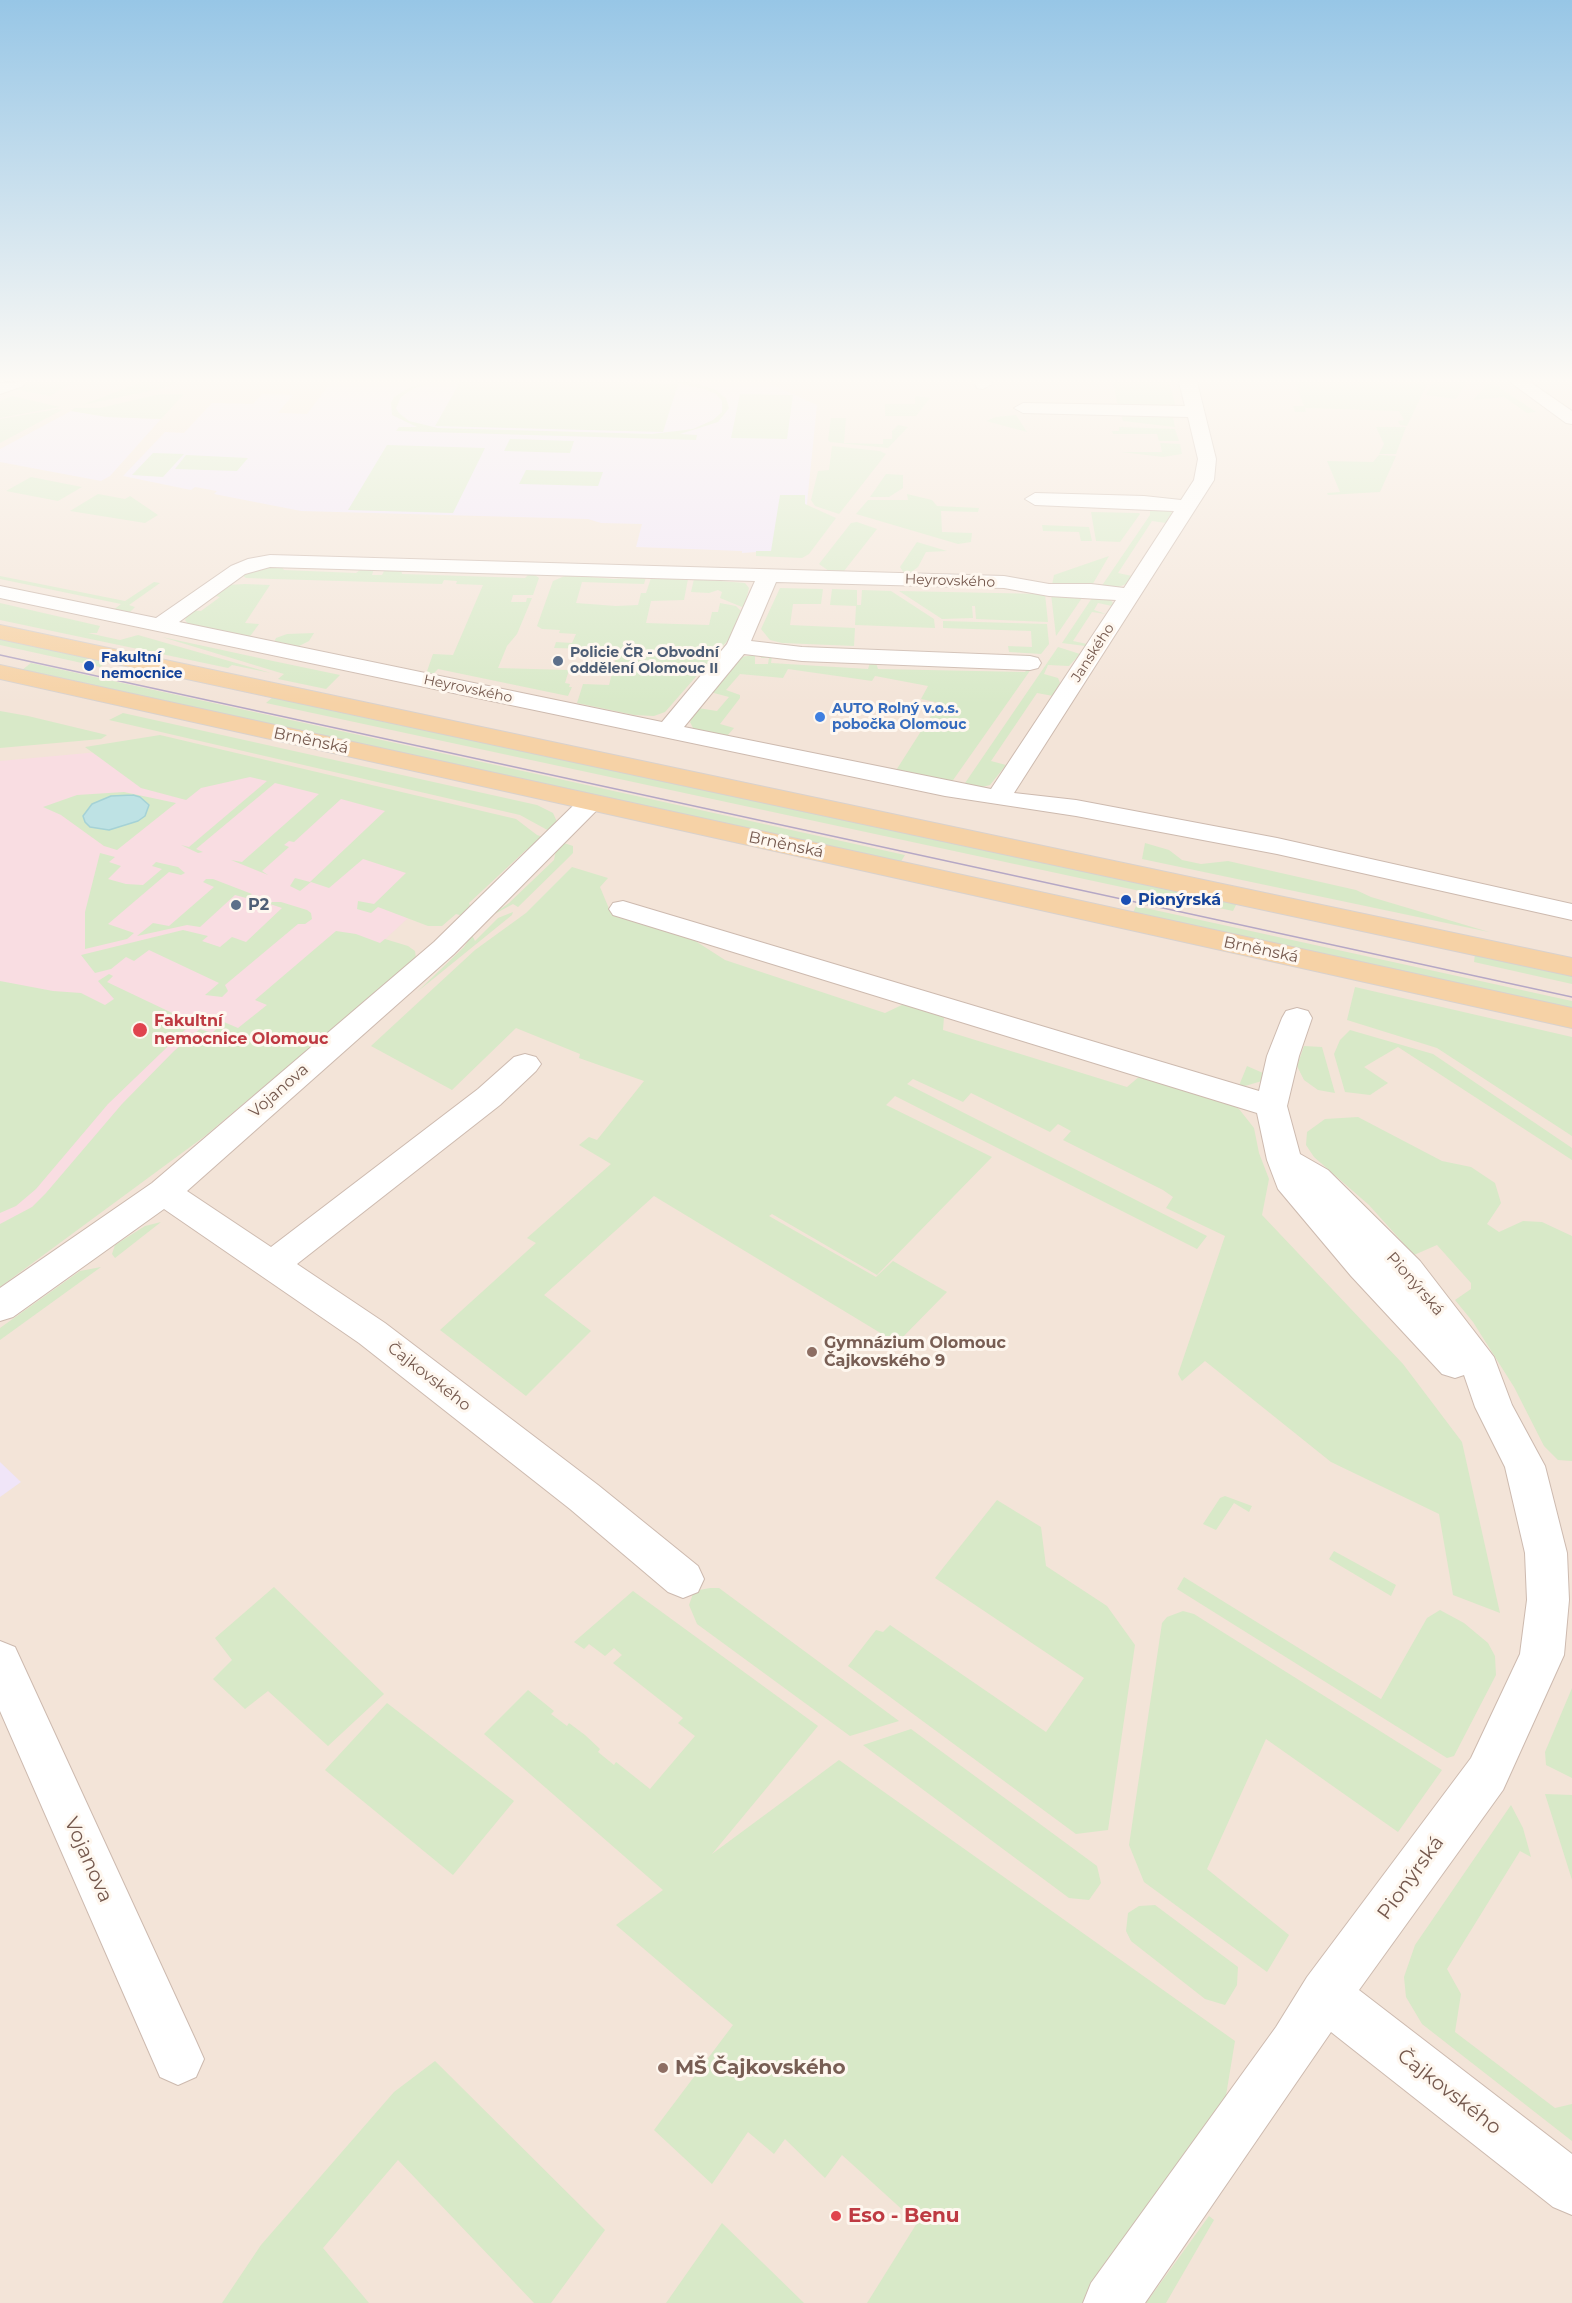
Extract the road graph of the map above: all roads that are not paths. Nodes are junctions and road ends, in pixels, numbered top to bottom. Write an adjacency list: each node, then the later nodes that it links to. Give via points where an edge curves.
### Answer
1 (1197, 489): 3 (street, Janského)
2 (1035, 499): 3 (street)
3 (1188, 507): 6 (street, Janského)
4 (768, 575): 6 (street, Heyrovského, via 1004,582 1049,590); 7 (street, Heyrovského, via 262,562 238,570); 9 (street)
5 (0, 592): 7 (street, Heyrovského)
6 (1131, 595): 13 (street, Janského)
7 (159, 626): 12 (street, Heyrovského)
8 (0, 632): 17 (main road)
9 (738, 646): 10 (street, via 801,654); 12 (street)
10 (1030, 663)
11 (0, 672): 14 (main road, Brněnská)
12 (668, 731): 13 (street)
13 (998, 798): 16 (street, via 1165,824)
14 (591, 803): 19 (main road, Brněnská); 22 (street, Vojanova, via 444,948)
15 (622, 909): 21 (street)
16 (1572, 912)
17 (1572, 967)
18 (1297, 1018): 21 (street, via 1282,1056)
19 (1572, 1018)
20 (525, 1064): 23 (street, via 489,1097)
21 (1271, 1106): 27 (street, Pionýrská, via 1290,1180 1364,1268 1494,1407 1525,1466 1546,1553 1548,1600 1542,1655 1487,1774)
22 (164, 1192): 23 (street, Čajkovského); 24 (street, Vojanova)
23 (272, 1265): 25 (street, Čajkovského, via 372,1333 584,1497)
24 (0, 1307)
25 (683, 1580)
26 (0, 1661): 28 (street, Vojanova)
27 (1325, 1995): 29 (street, Čajkovského); 30 (street, Pionýrská, via 1294,2045)
28 (178, 2059)
29 (1572, 2188)
30 (1111, 2303)

